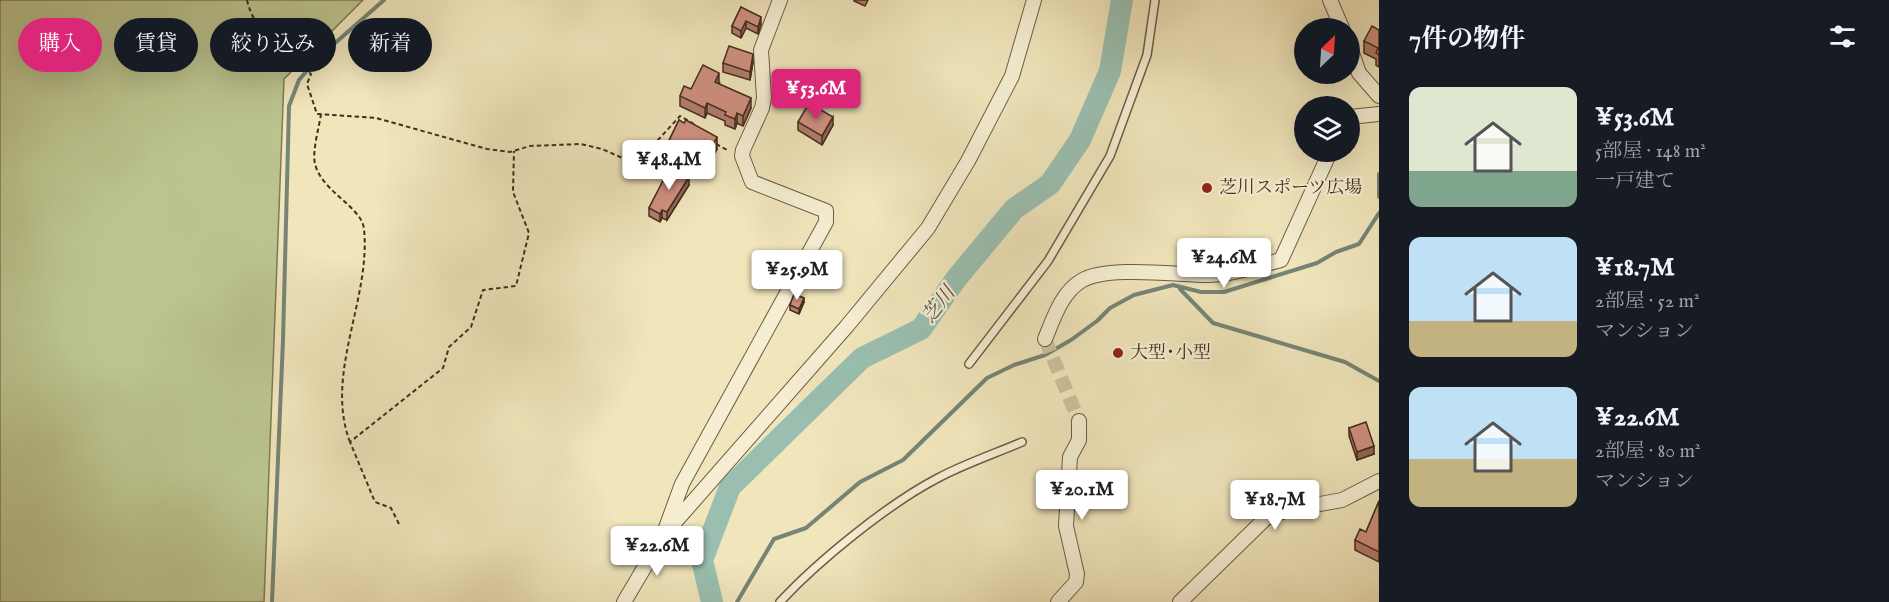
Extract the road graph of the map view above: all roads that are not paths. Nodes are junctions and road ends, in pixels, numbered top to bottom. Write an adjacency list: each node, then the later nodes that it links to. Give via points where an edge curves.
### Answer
1 (780, 0): 16 (street, via 761,50 762,108 742,156 752,182 826,211 826,222 682,484)
2 (1034, 0): 16 (street, via 1011,76 928,228)
3 (1155, 0): 12 (lane, via 1146,55 1110,156 1048,261)
4 (1330, 0): 5 (street)
5 (1338, 18)
6 (1360, 74): 7 (street)
7 (1379, 96)
8 (1379, 114): 9 (street)
9 (1360, 116)
10 (1325, 162): 11 (street, via 1281,260 1211,275 1126,271 1082,280 1060,303)
11 (1045, 339)
12 (969, 364)
13 (1079, 421): 19 (street, via 1079,440 1070,457 1066,526 1077,574 1076,582)
14 (1022, 442): 18 (lane, via 937,478 886,512)
15 (1379, 481): 20 (street, via 1342,500 1266,518)
16 (663, 536): 17 (street)
17 (624, 602)
18 (780, 602)
19 (1058, 602)
20 (1180, 602)

